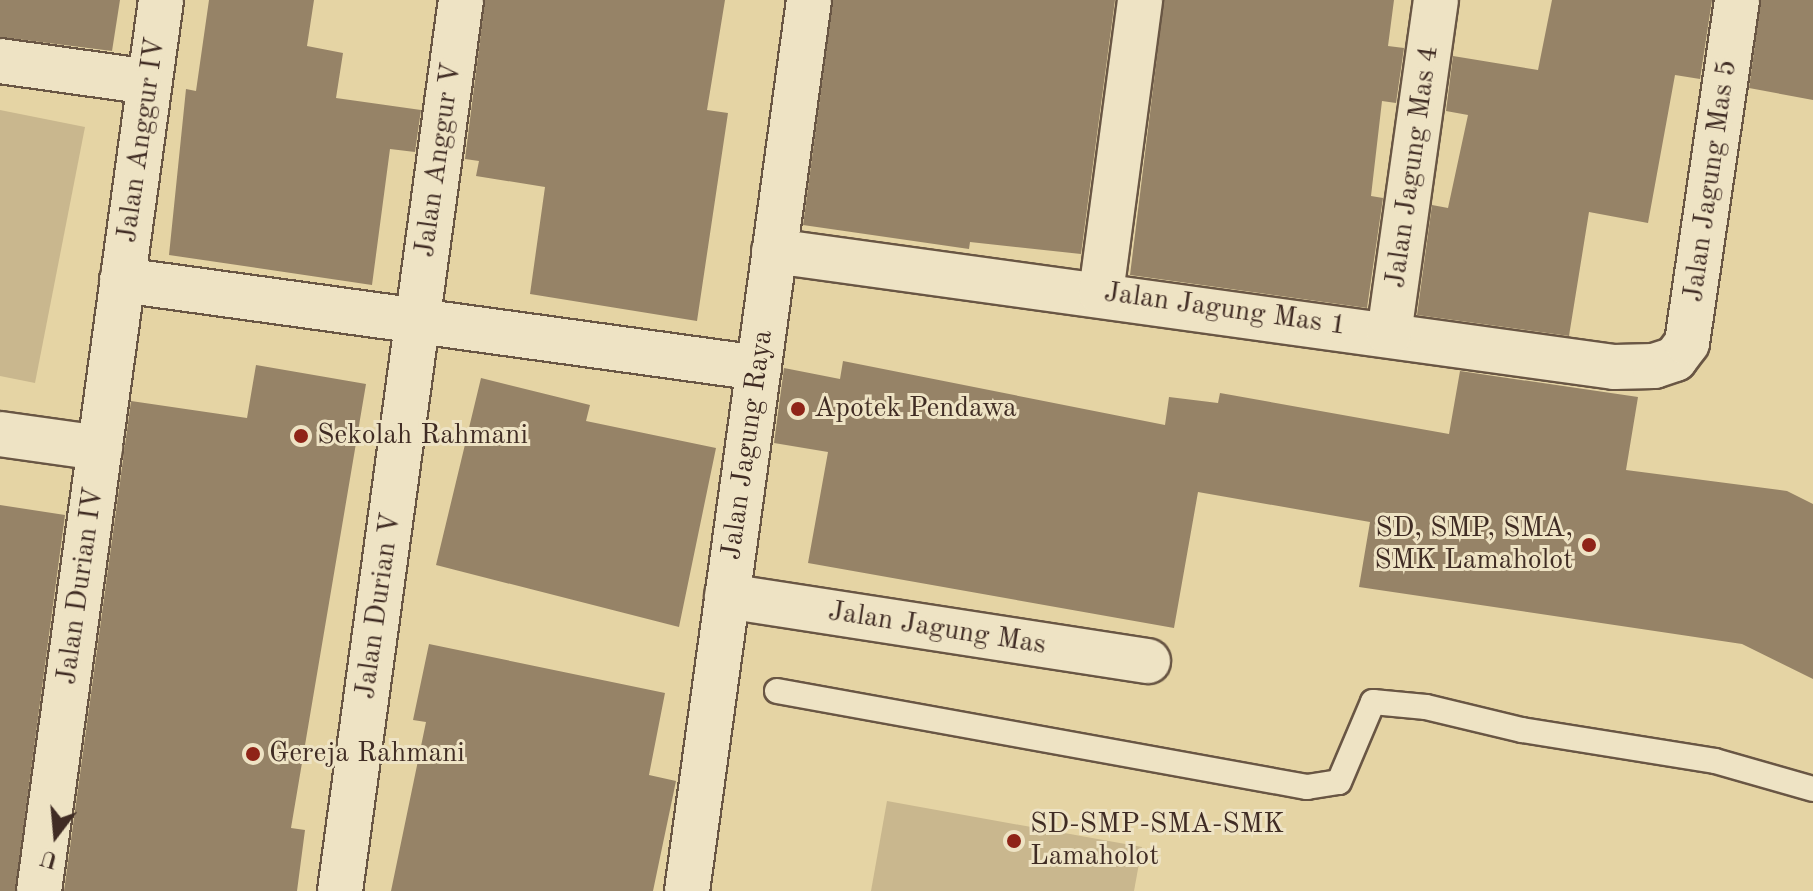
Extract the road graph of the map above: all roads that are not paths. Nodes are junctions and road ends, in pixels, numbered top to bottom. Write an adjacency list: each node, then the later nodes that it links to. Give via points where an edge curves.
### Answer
1 (161, 0): 8 (street, Jalan Anggur IV)
2 (461, 0): 12 (street, Jalan Anggur V)
3 (809, 0): 9 (street, Jalan Jagung Raya)
4 (1140, 0): 11 (street)
5 (1436, 0): 13 (street, Jalan Jagung Mas 4)
6 (1737, 0): 14 (street, Jalan Jagung Mas 5, via 1687,343)
7 (0, 61): 8 (street)
8 (150, 82): 10 (street, Jalan Anggur IV)
9 (774, 251): 11 (street, Jalan Jagung Mas 1); 15 (street, Jalan Jagung Raya)
10 (122, 280): 12 (street); 17 (street, Jalan Durian IV)
11 (1101, 293): 13 (street, Jalan Jagung Mas 1)
12 (417, 320): 15 (street); 23 (street, Jalan Durian V)
13 (1389, 334): 14 (street, Jalan Jagung Mas 1, via 1614,367 1654,366)
14 (1675, 359)
15 (759, 368): 18 (street, Jalan Jagung Raya)
16 (0, 434): 17 (street)
17 (100, 448): 22 (street, Jalan Durian IV)
18 (727, 596): 19 (street, Jalan Jagung Mas); 24 (street, Jalan Jagung Raya)
19 (1148, 661)
20 (777, 691): 21 (lane, via 1307,787 1339,782 1373,702 1426,707 1522,730 1715,761)
21 (1813, 789)
22 (39, 891)
23 (340, 891)
24 (687, 891)

